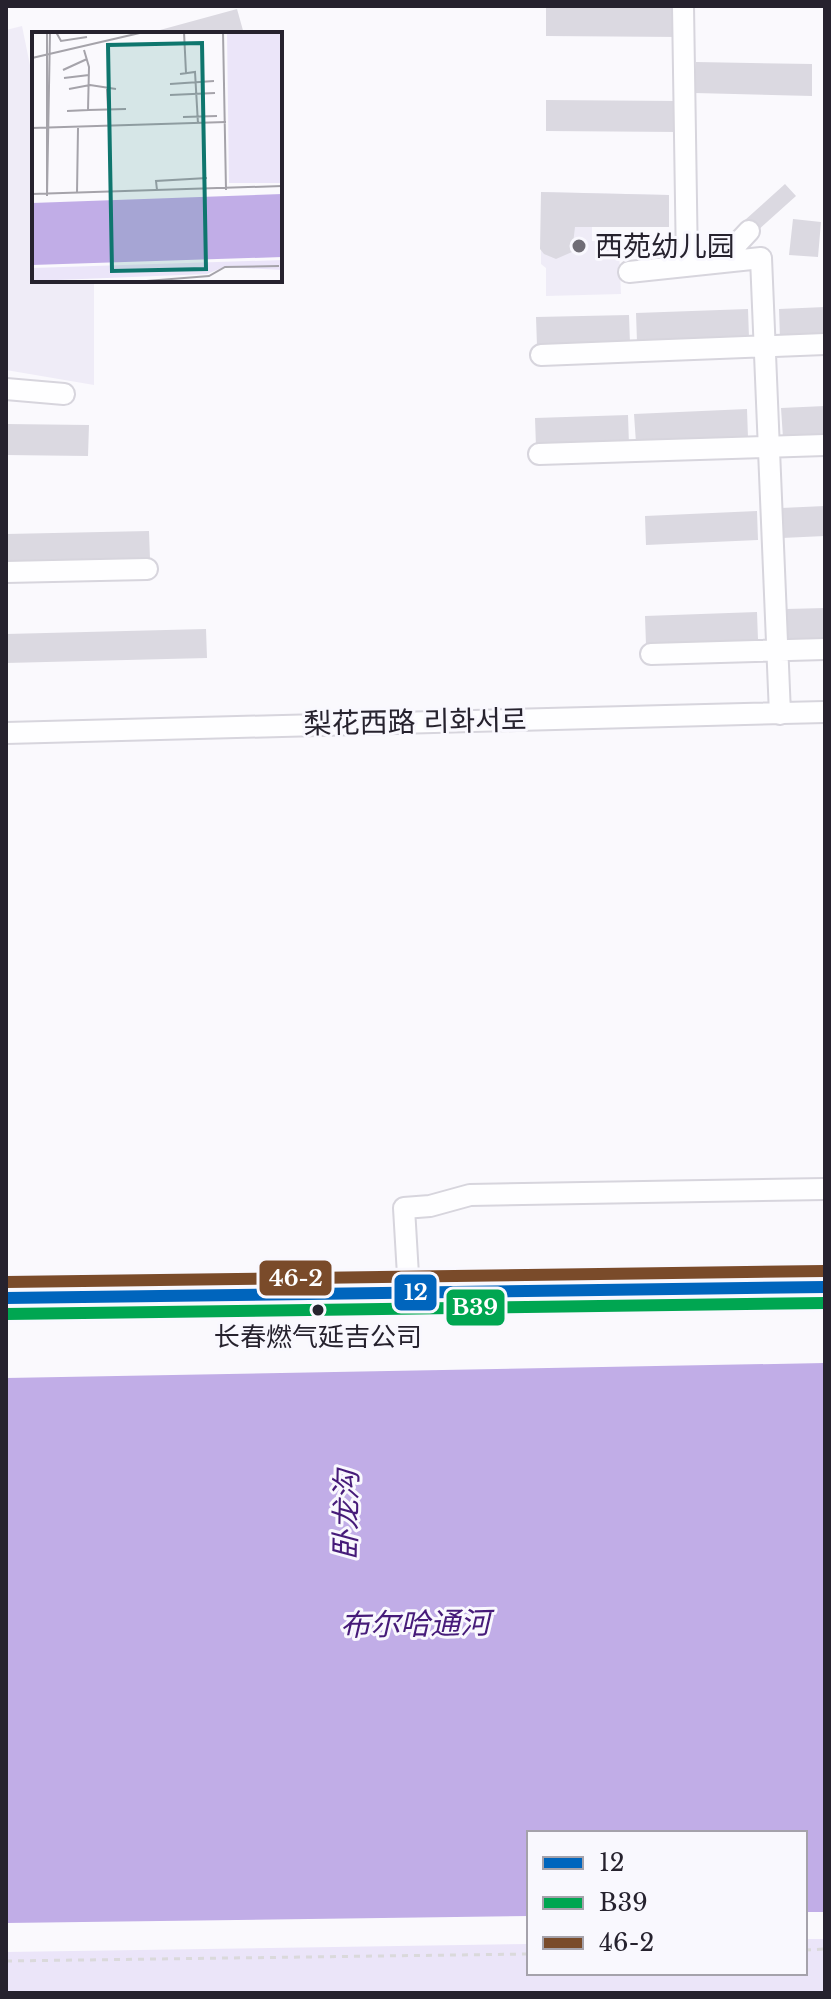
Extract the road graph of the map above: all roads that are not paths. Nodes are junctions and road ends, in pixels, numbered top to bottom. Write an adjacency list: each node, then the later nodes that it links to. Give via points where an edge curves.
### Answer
1 (683, 6): 4 (street)
2 (749, 231): 3 (street)
3 (720, 262): 4 (street); 7 (street, via 761,258)
4 (687, 266): 5 (street)
5 (629, 272)
6 (825, 344): 7 (street)
7 (765, 346): 8 (street); 12 (street)
8 (541, 355)
9 (6, 389): 10 (street)
10 (64, 394)
11 (825, 445): 12 (street)
12 (769, 447): 13 (street); 17 (street)
13 (539, 454)
14 (147, 569): 15 (street)
15 (6, 572)
16 (825, 649): 17 (street)
17 (778, 650): 18 (street); 20 (street)
18 (651, 654)
19 (825, 712): 20 (street, 梨花西路 리화서로)
20 (780, 714): 21 (street, 梨花西路 리화서로)
21 (6, 733)
22 (825, 1189): 24 (street, via 470,1195 404,1208)
23 (825, 1287): 24 (main road)
24 (409, 1292): 25 (main road)
25 (6, 1298)
26 (825, 1305): 27 (main road)
27 (6, 1312)

